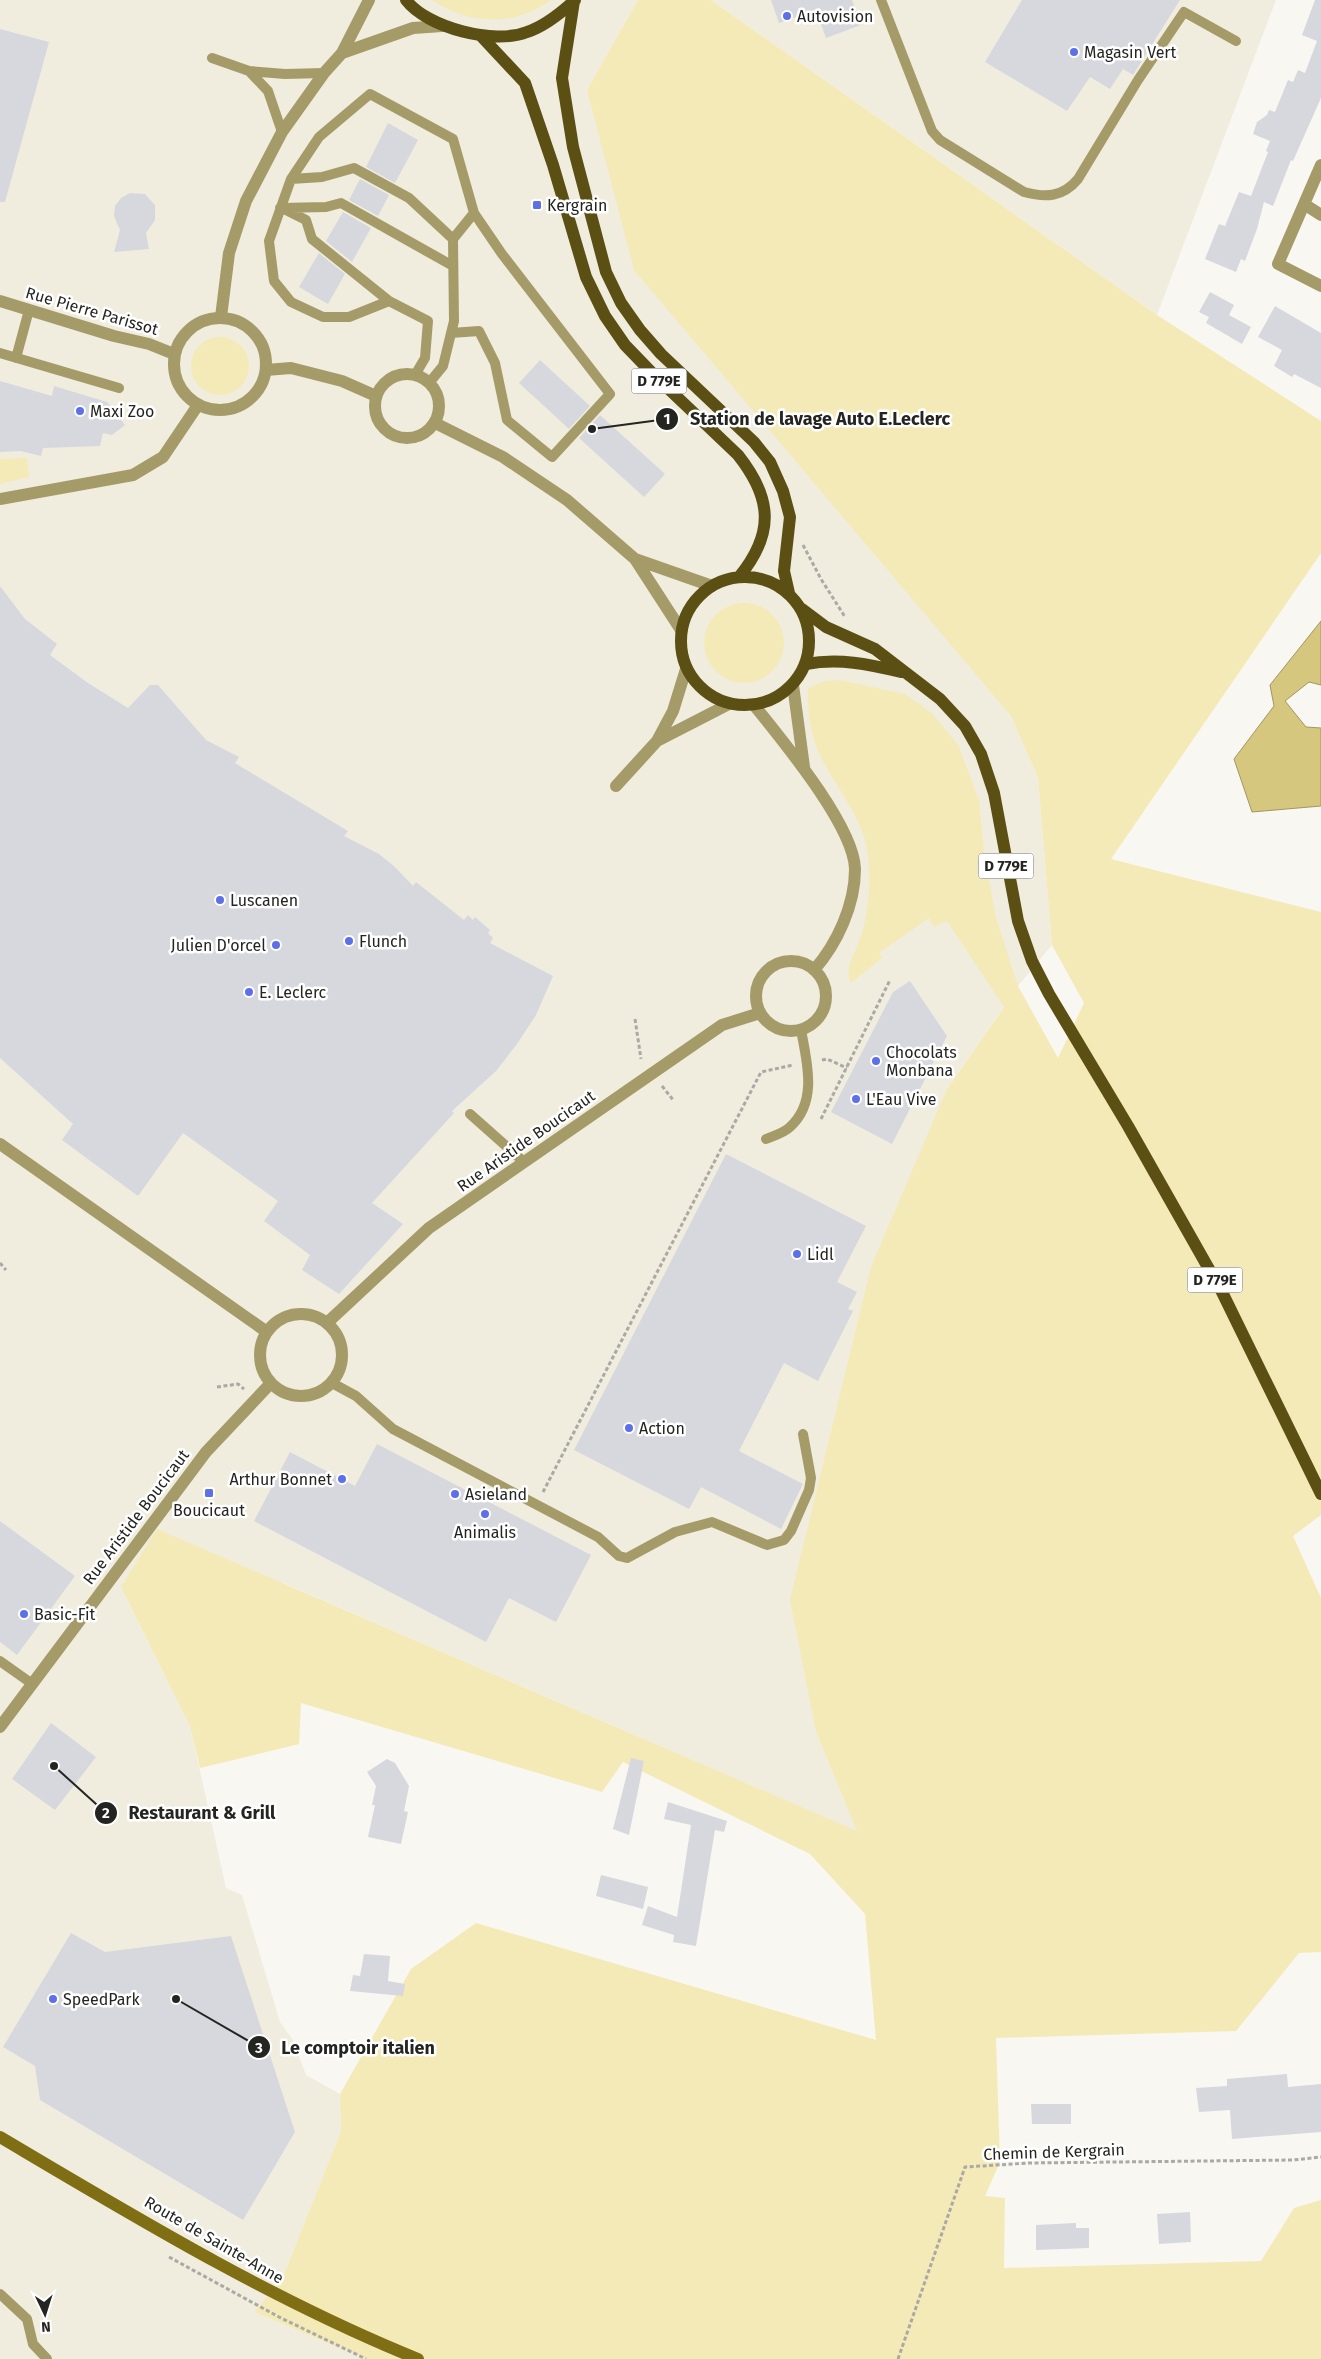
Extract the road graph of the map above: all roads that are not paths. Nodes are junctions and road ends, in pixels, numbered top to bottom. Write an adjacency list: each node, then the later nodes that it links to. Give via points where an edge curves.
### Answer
1 (369, 0): 8 (street)
2 (406, 0): 5 (main road)
3 (574, 0): 6 (main road, via 552,19 526,33); 41 (main road, D 779E, via 562,78 573,147 606,272 621,303 640,330 754,442 770,462 790,517 784,571)
4 (881, 0): 7 (lane, via 932,131 940,140 1024,192 1036,196 1070,189 1184,12)
5 (442, 26): 6 (main road); 8 (street, via 413,28)
6 (482, 36): 39 (main road, D 779E, via 525,83 586,277 604,316 625,345 738,455 753,474 762,495 764,527 751,562)
7 (1236, 41)
8 (342, 53): 11 (street)
9 (212, 58): 10 (lane)
10 (249, 71): 11 (lane); 12 (lane, via 268,92)
11 (324, 74): 12 (street)
12 (282, 132): 25 (street, via 246,201 228,254)
13 (1321, 165): 15 (street)
14 (290, 179): 16 (lane); 17 (lane, via 319,137 370,94 453,139); 19 (lane, via 322,178 354,168 410,198)
15 (1304, 204): 18 (street); 21 (street, via 1278,264)
16 (280, 208): 20 (lane, via 342,203); 23 (lane, via 306,220 312,239); 23 (lane, via 269,241 274,281 291,302 323,317 349,317)
17 (474, 213): 19 (lane); 26 (lane, via 610,394 552,457 507,420 495,363 479,331)
18 (1321, 215)
19 (453, 239): 20 (lane)
20 (453, 266): 26 (lane, via 454,321)
21 (1321, 286)
22 (0, 301): 24 (street, Rue Pierre Parissot)
23 (389, 301): 31 (lane, via 428,321 425,358)
24 (30, 310): 28 (street, Rue Pierre Parissot); 29 (lane)
25 (221, 317): 28 (street, via 191,327 180,339); 30 (street, via 237,320 250,328 266,354)
26 (451, 333): 32 (lane, via 443,366)
27 (0, 353): 29 (lane)
28 (174, 354): 35 (street, via 177,384)
29 (16, 358): 33 (lane)
30 (266, 370): 34 (street, via 291,368 342,381); 35 (street, via 262,384 242,405 212,410)
31 (415, 375): 32 (street); 34 (street, via 396,376)
32 (430, 384): 36 (street, via 439,402)
33 (119, 388)
34 (376, 396): 36 (street, via 376,414 385,430 392,435 401,438 421,435)
35 (198, 405): 37 (street, via 163,457 133,475)
36 (435, 423): 38 (street, via 503,457 567,500)
37 (0, 499)
38 (635, 559): 40 (street); 43 (street)
39 (738, 577): 40 (main road); 41 (main road, via 766,580)
40 (712, 586): 43 (main road, via 687,612)
41 (789, 593): 42 (main road)
42 (802, 609): 44 (main road, via 810,636); 46 (main road, D 779E, via 826,627 874,649)
43 (681, 630): 45 (main road, via 681,650)
44 (806, 664): 46 (main road, D 779E, via 828,660 863,662); 47 (main road)
45 (686, 669): 48 (main road, via 711,696); 50 (street, via 673,710)
46 (906, 674): 65 (main road, D 779E, via 940,698 965,726 981,754 994,793 1018,922 1032,961 1222,1292)
47 (793, 684): 49 (main road, via 776,698); 51 (street)
48 (729, 704): 49 (main road); 50 (street)
49 (754, 705): 51 (street)
50 (657, 741): 52 (street)
51 (804, 767): 53 (street, via 844,830 855,868 849,912)
52 (616, 786)
53 (814, 970): 54 (street, via 796,962 786,962 768,970 760,979 757,990); 55 (street, via 821,978 826,1000 818,1019)
54 (760, 1013): 55 (street, via 777,1028); 59 (street, Rue Aristide Boucicaut, via 722,1025)
55 (800, 1030): 57 (lane, via 807,1062 808,1088 803,1113 789,1128)
56 (470, 1114): 59 (lane)
57 (766, 1140)
58 (0, 1144): 61 (street)
59 (524, 1162): 60 (street, Rue Aristide Boucicaut, via 430,1228)
60 (328, 1322): 61 (street, via 295,1314 280,1320); 63 (street, via 338,1335 343,1352 341,1368)
61 (267, 1332): 62 (street, via 260,1358)
62 (271, 1383): 63 (street, via 284,1393 302,1397 318,1393); 67 (street, Rue Aristide Boucicaut, via 206,1452)
63 (332, 1383): 64 (lane, via 356,1396 392,1429 598,1537 618,1556 627,1558 676,1532 712,1522 766,1545 784,1540 809,1490 811,1478)
64 (804, 1434)
65 (1321, 1494)
66 (0, 1661): 67 (lane)
67 (31, 1683): 68 (street, Rue Aristide Boucicaut)
68 (0, 1726)
69 (0, 2136): 72 (main road, Route de Sainte-Anne, via 273,2293 358,2335)
70 (0, 2294): 71 (lane, via 27,2320 33,2344)
71 (47, 2359)
72 (418, 2359)

